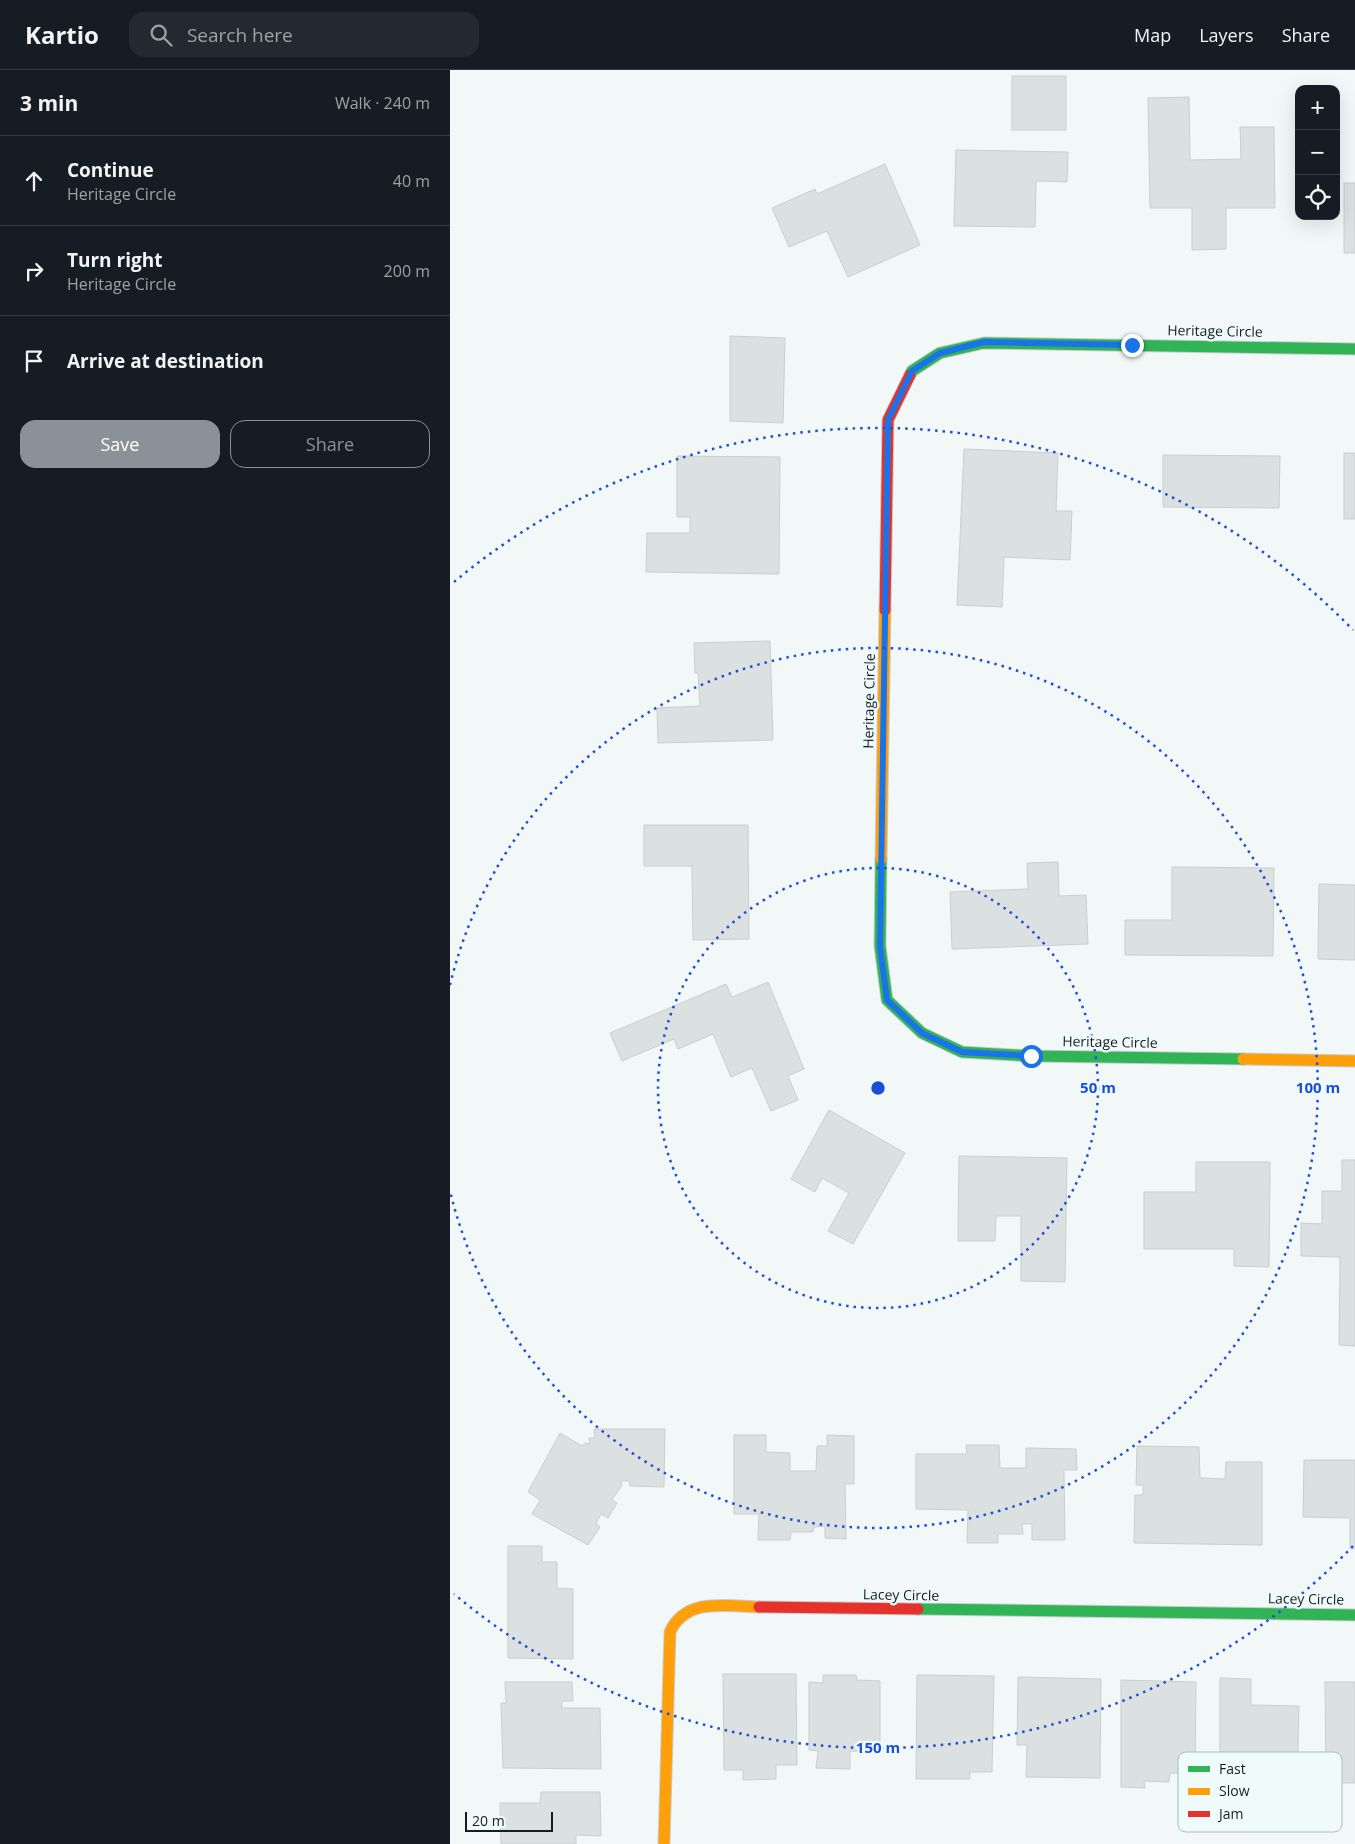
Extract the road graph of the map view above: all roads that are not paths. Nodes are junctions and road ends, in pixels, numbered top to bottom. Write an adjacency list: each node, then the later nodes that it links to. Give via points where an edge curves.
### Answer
1 (1355, 349): 2 (street, Heritage Circle, via 984,342 940,353 912,371 888,420 880,946 887,1000 922,1033 962,1052)
2 (1355, 1061)
3 (1355, 1615): 4 (street, Lacey Circle, via 700,1606 690,1609 681,1614 670,1632)
4 (664, 1844)

